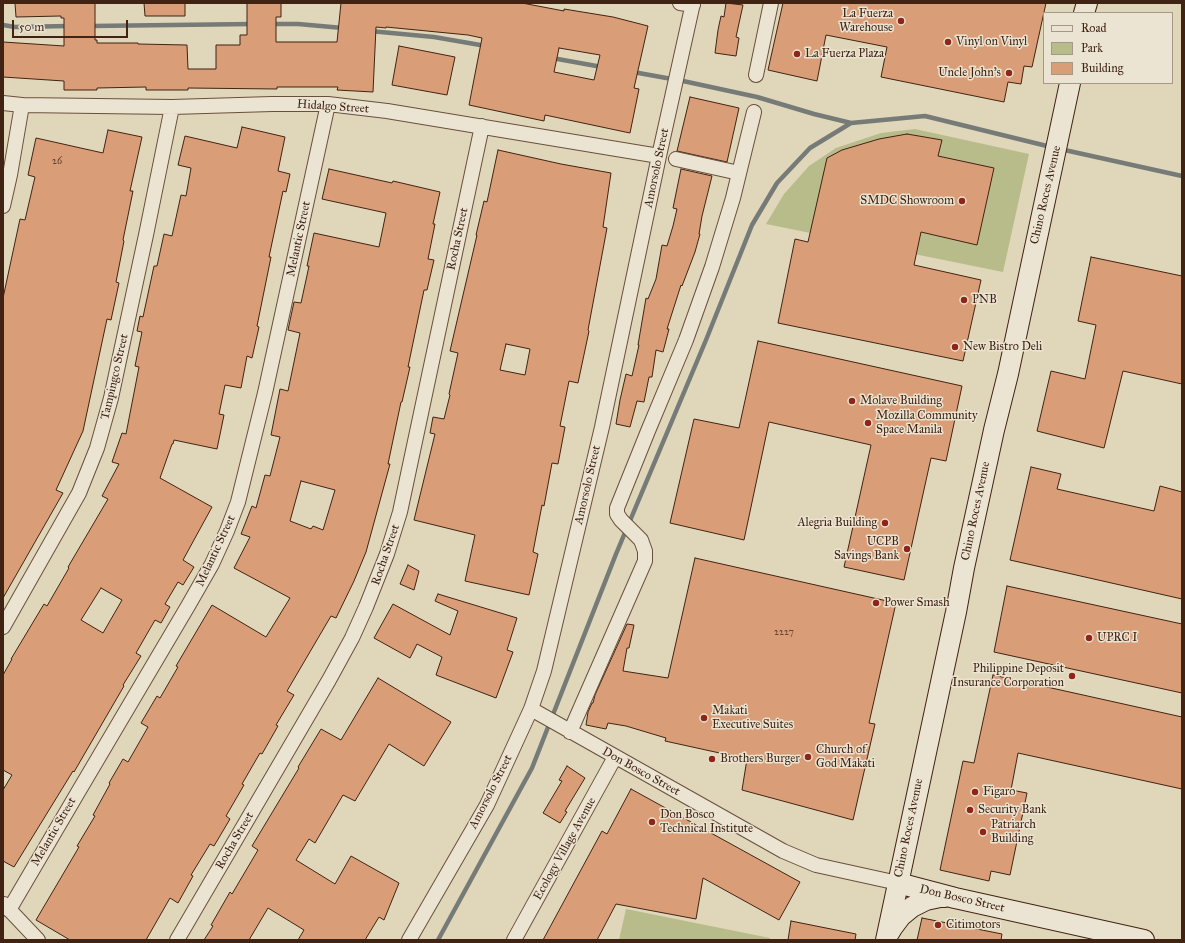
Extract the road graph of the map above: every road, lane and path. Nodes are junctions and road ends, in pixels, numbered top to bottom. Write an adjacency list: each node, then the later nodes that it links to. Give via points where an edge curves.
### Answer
1 (771, 3): 3 (street)
2 (688, 4): 11 (street, Amorsolo Street, via 677,73)
3 (756, 75)
4 (1070, 84): 19 (main road, Chino Roces Avenue)
5 (3, 103): 7 (street, Hidalgo Street)
6 (328, 104): 8 (street, Hidalgo Street); 10 (street, Hidalgo Street); 21 (street, Melantic Street, via 265,394 238,502 227,531 188,606 77,794)
7 (22, 105): 8 (street, Hidalgo Street); 14 (street)
8 (172, 107): 15 (street, Tampingco Street, via 112,398 97,448 80,493)
9 (754, 112): 13 (street)
10 (482, 126): 11 (street, Hidalgo Street); 23 (street, Rocha Street, via 400,512 385,561 352,638 329,680)
11 (659, 156): 16 (street, Amorsolo Street, via 602,427 544,671)
12 (676, 159): 13 (street)
13 (739, 173): 17 (street, via 712,267 686,340 617,508 620,520 641,540 645,561)
14 (3, 206)
15 (3, 627)
16 (531, 709): 17 (street, Don Bosco Street); 24 (street, Amorsolo Street, via 487,805)
17 (570, 732): 18 (street, Don Bosco Street)
18 (615, 757): 19 (street, Don Bosco Street, via 783,851 816,865); 25 (street, Ecology Village Avenue)
19 (898, 883): 20 (main road, Don Bosco Street); 26 (main road, Chino Roces Avenue)
20 (955, 898): 26 (main road, via 940,897 912,907 901,916); 27 (main road, Don Bosco Street)
21 (6, 907): 22 (street)
22 (38, 940)
23 (177, 940)
24 (409, 940)
25 (514, 940)
26 (886, 940)
27 (1144, 940)

